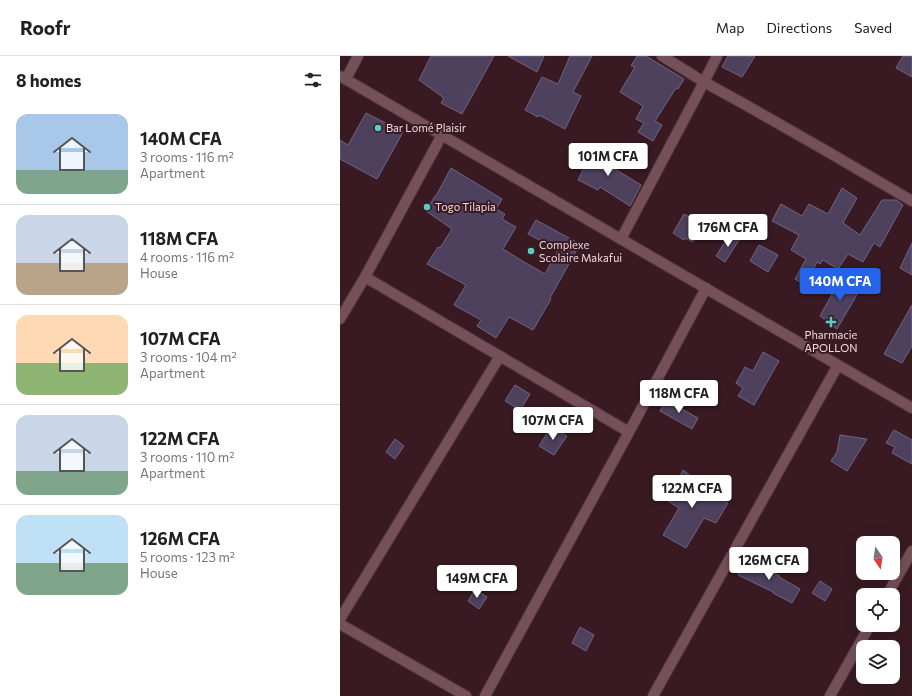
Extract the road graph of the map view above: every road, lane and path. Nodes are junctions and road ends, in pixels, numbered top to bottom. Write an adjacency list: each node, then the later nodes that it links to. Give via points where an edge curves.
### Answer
1 (358, 56): 4 (street)
2 (662, 56): 5 (street)
3 (716, 56): 5 (street)
4 (343, 77): 6 (street)
5 (704, 82): 7 (street); 8 (street)
6 (442, 135): 8 (street); 9 (street)
7 (912, 201)
8 (621, 239): 10 (street)
9 (365, 277): 11 (street); 12 (street)
10 (706, 288): 13 (street); 15 (street)
11 (340, 319)
12 (500, 356): 15 (street); 18 (street)
13 (838, 365): 14 (street); 23 (street)
14 (912, 408)
15 (629, 432): 22 (street)
16 (912, 551): 17 (street)
17 (891, 588)
18 (340, 619)
19 (340, 624): 21 (street)
20 (866, 632): 24 (street)
21 (466, 696)
22 (485, 696)
23 (653, 696)
24 (830, 696)

